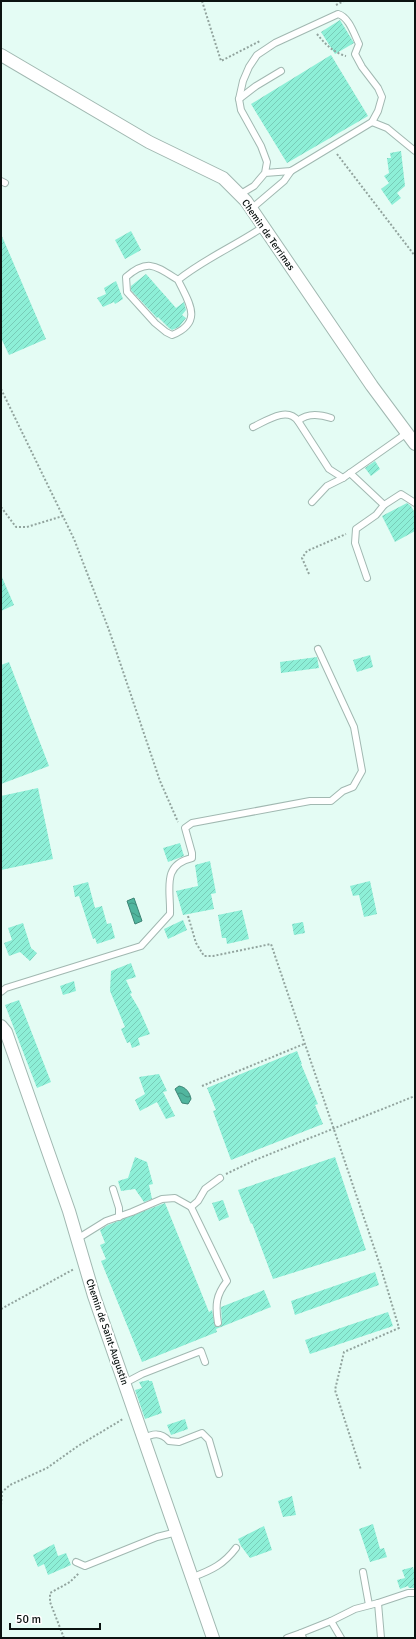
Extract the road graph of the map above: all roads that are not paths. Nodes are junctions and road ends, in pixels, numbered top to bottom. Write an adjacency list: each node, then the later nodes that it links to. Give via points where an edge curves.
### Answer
1 (1, 56): 8 (street, Chemin de Terrimas, via 150,142 223,178)
2 (282, 72): 3 (lane)
3 (239, 99): 4 (lane, via 243,81 257,55 338,14 349,23 359,44 355,54 382,96); 7 (lane, via 241,110 267,162)
4 (372, 122): 5 (lane, via 387,128); 6 (lane)
5 (415, 151)
6 (291, 171): 7 (lane); 9 (lane, via 284,181)
7 (265, 173): 8 (lane, via 254,186)
8 (239, 195): 9 (street, Chemin de Terrimas)
9 (251, 209): 10 (street, Chemin de Terrimas)
10 (263, 227): 11 (lane); 15 (street, Chemin de Terrimas)
11 (178, 280): 11 (lane, via 152,266 138,267 126,277 127,292 155,323 172,335 190,323 192,312)
12 (331, 418): 13 (lane, via 321,414 303,416)
13 (298, 421): 14 (lane, via 294,416 281,414); 18 (lane, via 329,469)
14 (252, 427)
15 (407, 433): 16 (street, Chemin de Terrimas); 17 (lane)
16 (415, 444)
17 (350, 473): 18 (lane); 21 (lane)
18 (343, 478): 19 (lane, via 327,486)
19 (312, 502)
20 (415, 503): 21 (lane, via 401,494)
21 (384, 505): 22 (lane, via 368,522 356,529 355,543)
22 (367, 578)
23 (318, 649): 24 (lane, via 354,727 362,771 353,787 343,791 331,802 310,801 192,823 185,828 192,858 176,864 170,873 170,914 141,946 6,988)
24 (1, 992)
25 (1, 1026): 30 (street, Chemin de Saint-Augustin, via 6,1032 34,1110)
26 (220, 1178): 28 (lane, via 205,1190)
27 (113, 1188): 29 (lane)
28 (191, 1207): 29 (lane, via 175,1198 162,1199); 31 (lane, via 227,1281 220,1290 215,1309)
29 (119, 1217): 30 (lane, via 106,1221)
30 (77, 1239): 33 (street, Chemin de Saint-Augustin)
31 (218, 1323)
32 (205, 1362): 33 (lane, via 200,1351)
33 (125, 1383): 34 (street, Chemin de Saint-Augustin)
34 (143, 1439): 35 (lane, via 152,1434 179,1442 202,1433 209,1440); 36 (street, Chemin de Saint-Augustin)
35 (219, 1474)
36 (177, 1532): 38 (lane, via 84,1566); 40 (street, Chemin de Saint-Augustin)
37 (236, 1548): 40 (lane, via 227,1560)
38 (76, 1562)
39 (363, 1572): 43 (lane)
40 (193, 1577): 46 (street, Chemin de Saint-Augustin)
41 (415, 1593): 42 (lane)
42 (378, 1603): 43 (lane); 49 (lane)
43 (369, 1605): 44 (lane)
44 (331, 1621): 45 (lane); 48 (lane)
45 (302, 1636): 47 (lane)
46 (213, 1638)
47 (287, 1638)
48 (341, 1638)
49 (381, 1638)

